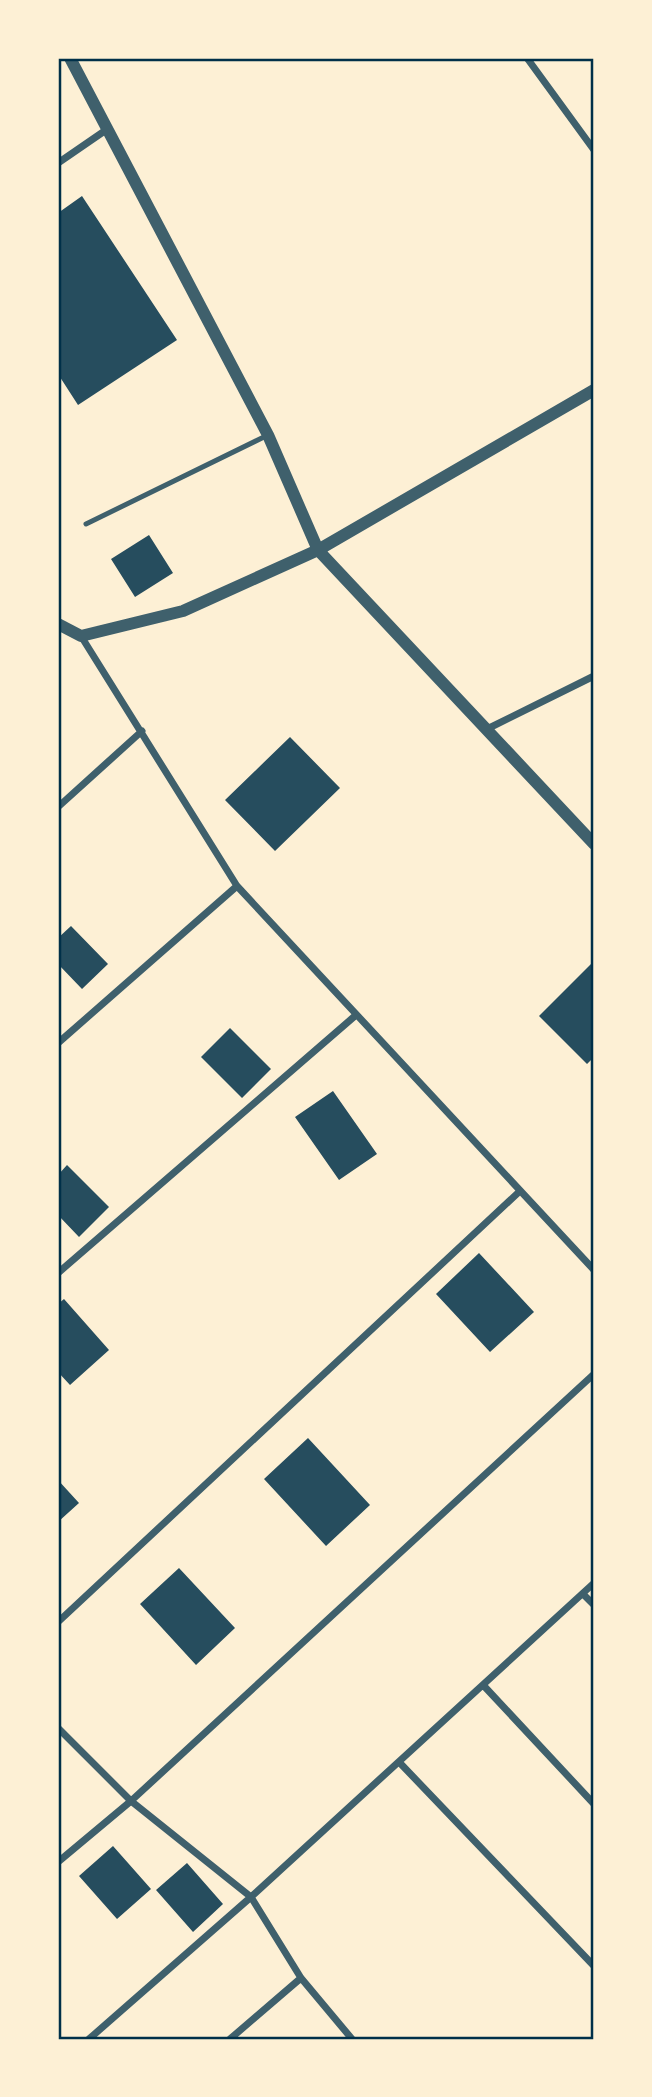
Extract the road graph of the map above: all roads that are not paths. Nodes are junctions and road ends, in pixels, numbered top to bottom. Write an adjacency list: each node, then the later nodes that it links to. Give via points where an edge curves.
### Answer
1 (70, 58): 3 (street)
2 (527, 58): 4 (street)
3 (106, 130): 5 (street); 7 (street)
4 (594, 150)
5 (58, 163)
6 (594, 390): 9 (street)
7 (268, 435): 8 (lane); 9 (street)
8 (86, 524)
9 (318, 550): 11 (street, via 183,611); 14 (street)
10 (58, 624): 11 (street)
11 (81, 636): 13 (street)
12 (594, 676): 14 (street)
13 (142, 731): 15 (street); 17 (street)
14 (484, 731): 16 (street)
15 (58, 807)
16 (594, 844)
17 (237, 886): 18 (street); 19 (street)
18 (356, 1015): 20 (street); 22 (street)
19 (58, 1043)
20 (520, 1191): 21 (street); 27 (street)
21 (594, 1270)
22 (58, 1273)
23 (594, 1374): 31 (street)
24 (594, 1583): 25 (street)
25 (583, 1594): 26 (street); 28 (street)
26 (594, 1605)
27 (58, 1622)
28 (484, 1686): 30 (street); 32 (street)
29 (58, 1728): 31 (street)
30 (399, 1762): 34 (street); 35 (street)
31 (131, 1801): 33 (street); 34 (street)
32 (594, 1804)
33 (58, 1862)
34 (251, 1897): 36 (street); 37 (street)
35 (594, 1966)
36 (301, 1978): 38 (street); 39 (street)
37 (89, 2039)
38 (230, 2039)
39 (352, 2039)

